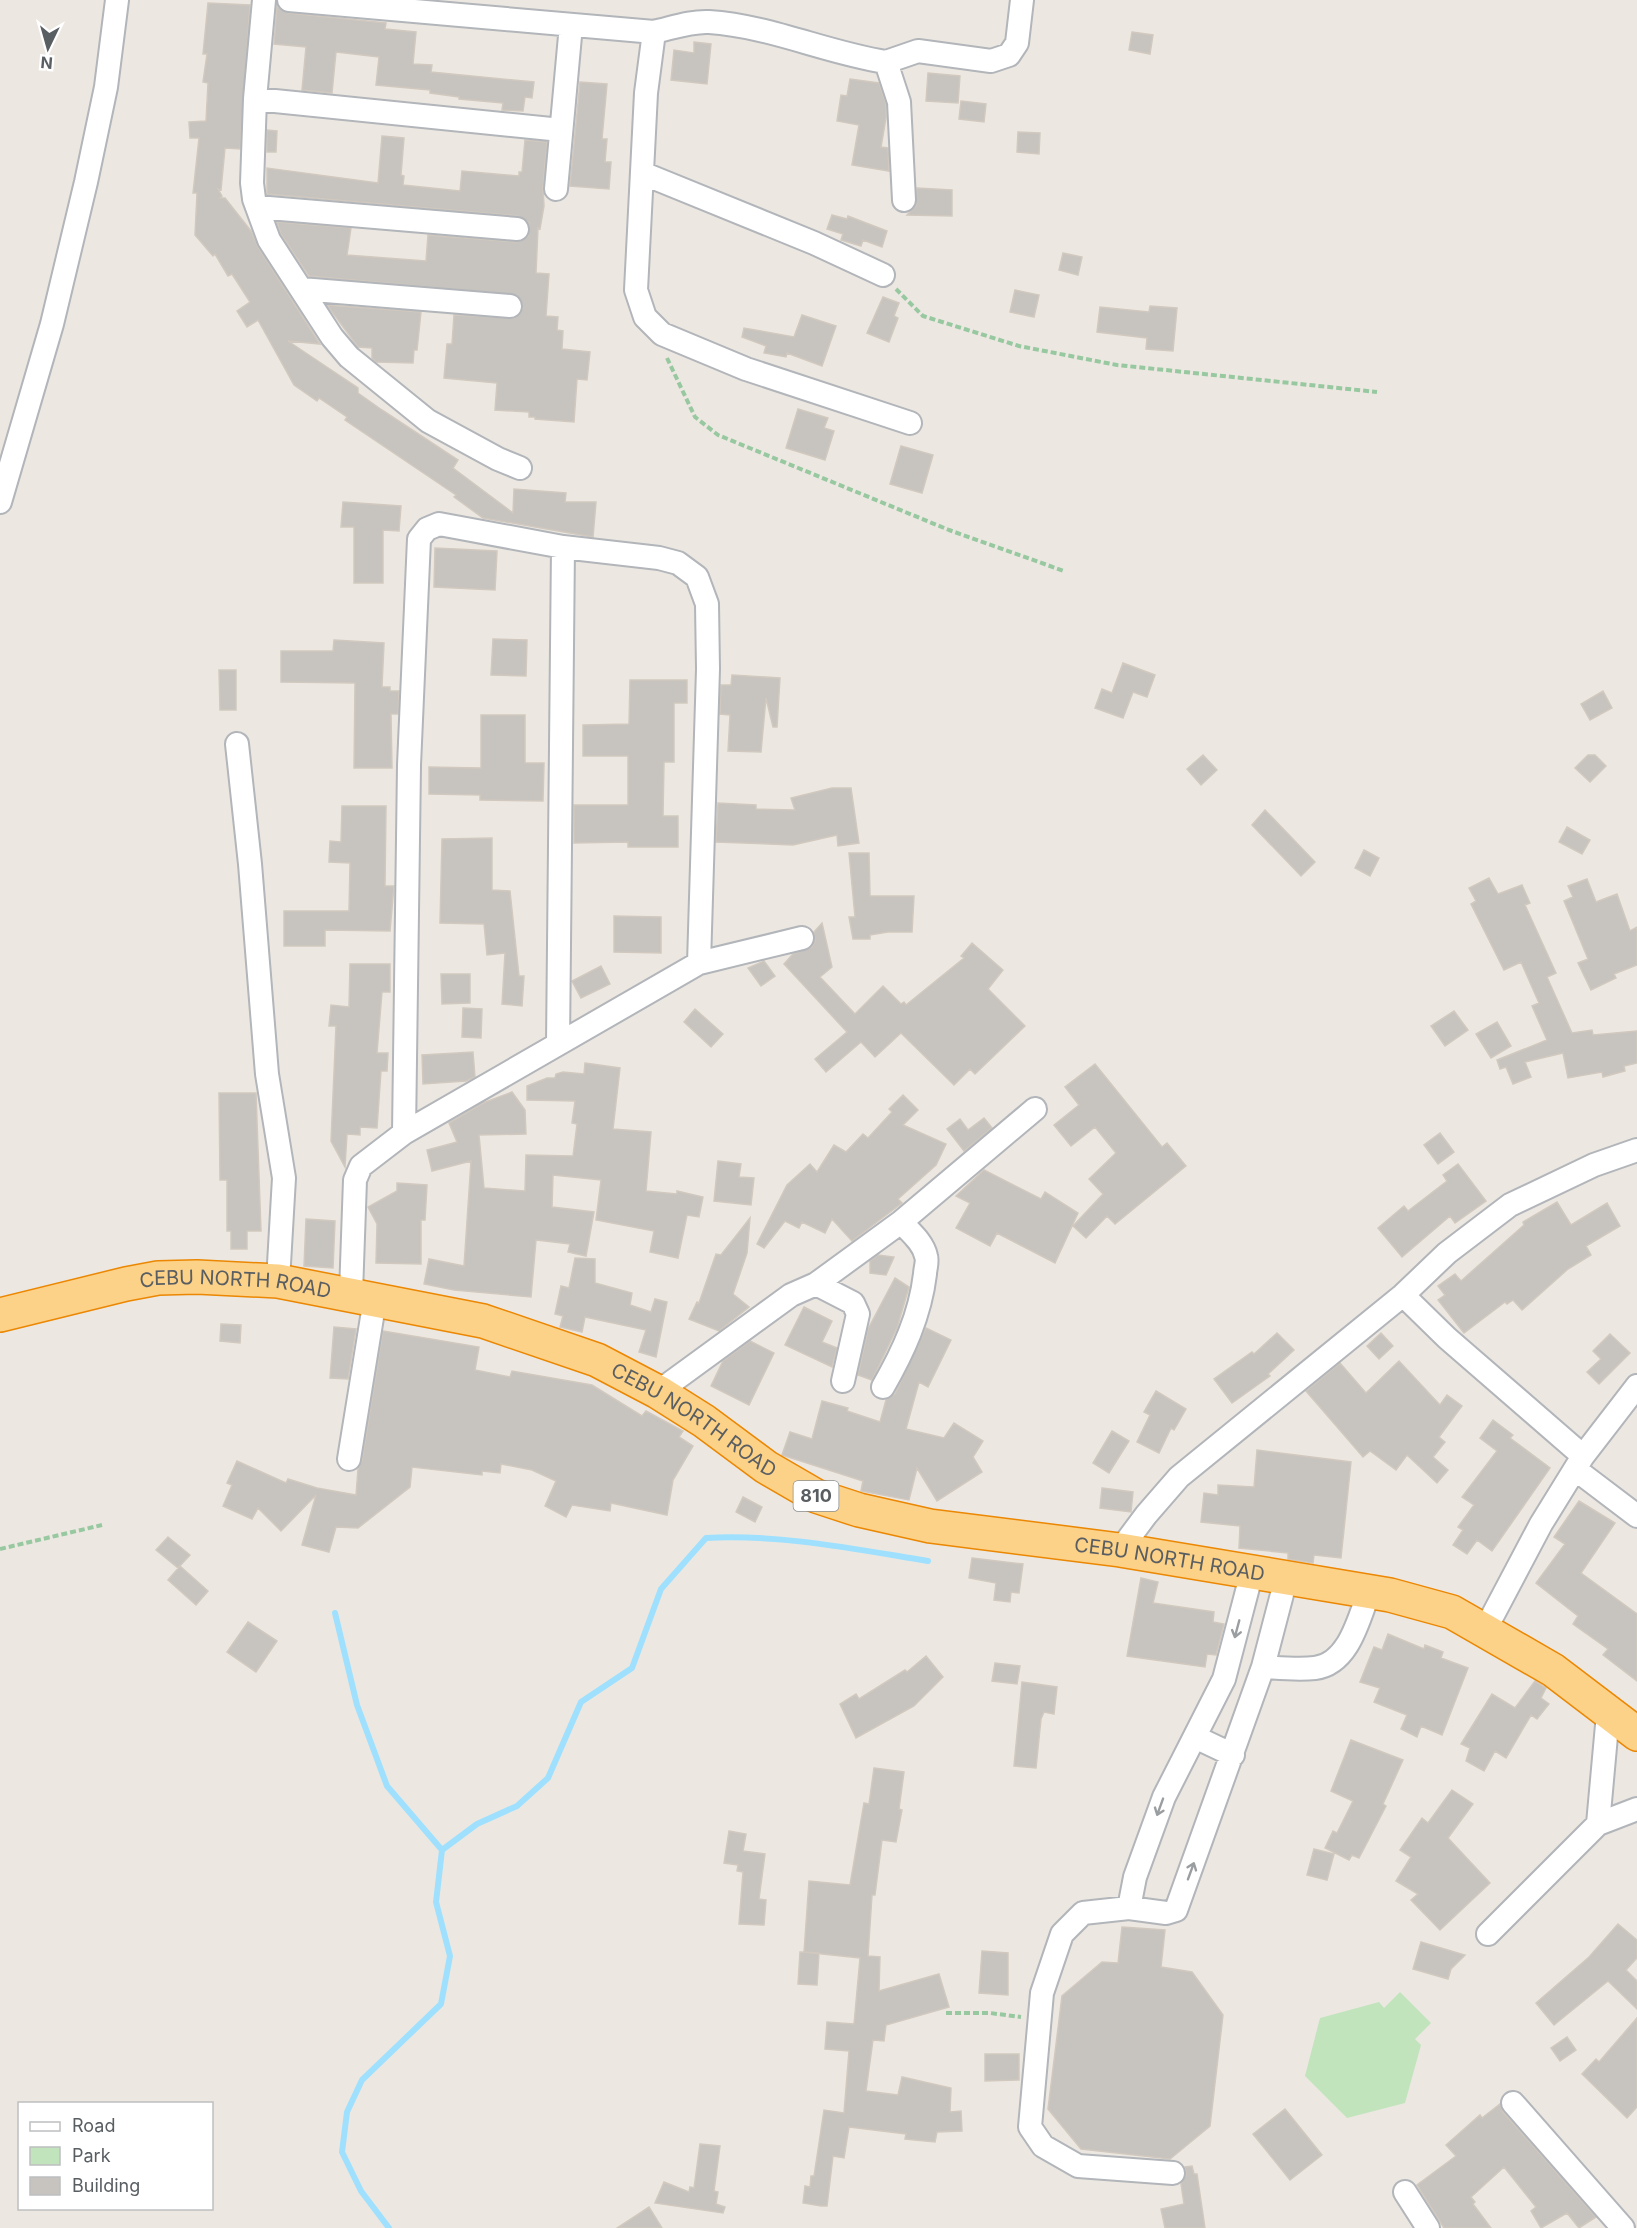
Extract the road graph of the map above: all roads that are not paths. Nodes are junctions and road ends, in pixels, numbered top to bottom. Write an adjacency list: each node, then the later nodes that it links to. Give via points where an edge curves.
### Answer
1 (117, 0): 20 (street, via 106,87 83,193 52,324)
2 (264, 0): 8 (street)
3 (289, 0): 5 (street)
4 (1022, 0): 7 (street, via 1017,43 1009,55 991,61 918,51)
5 (571, 25): 6 (street); 9 (street)
6 (654, 32): 7 (street, via 709,22 763,31); 10 (street)
7 (886, 62): 12 (street, via 899,102)
8 (255, 99): 9 (street); 13 (street, via 252,183)
9 (561, 130): 11 (street)
10 (642, 173): 15 (street); 18 (street, via 636,290 645,317 662,334 746,369)
11 (555, 189)
12 (904, 201)
13 (256, 207): 14 (street); 16 (street, via 269,240)
14 (517, 229)
15 (883, 275)
16 (301, 289): 17 (street); 19 (street, via 350,357 428,421)
17 (510, 306)
18 (910, 423)
19 (520, 468)
20 (0, 502)
21 (563, 547): 24 (street, via 678,563 697,577 707,604); 25 (street); 27 (street, via 439,524 427,529 419,539 409,765)
22 (237, 744): 30 (street, via 267,1074 284,1178)
23 (801, 938): 24 (street)
24 (699, 963): 25 (street)
25 (558, 1044): 27 (street)
26 (1035, 1109): 29 (street)
27 (404, 1133): 33 (street, via 361,1166 356,1180)
28 (1637, 1150): 32 (street, via 1594,1165 1510,1205 1447,1253)
29 (901, 1222): 31 (street); 37 (street, via 927,1257 925,1277 914,1324)
30 (278, 1281): 33 (highway, CEBU NORTH ROAD / 810); 34 (highway, CEBU NORTH ROAD / 810, via 158,1278)
31 (816, 1284): 35 (street, via 853,1303 858,1314); 38 (street, via 791,1295)
32 (1403, 1295): 40 (street); 42 (street, via 1179,1477)
33 (363, 1296): 38 (highway, CEBU NORTH ROAD / 810, via 483,1321 538,1338 597,1360); 39 (street)
34 (0, 1315)
35 (843, 1381)
36 (1637, 1386): 40 (street)
37 (883, 1387)
38 (658, 1392): 42 (highway, CEBU NORTH ROAD / 810, via 766,1467 816,1496 930,1526)
39 (349, 1459)
40 (1579, 1463): 41 (street); 46 (street, via 1541,1524)
41 (1637, 1516)
42 (1120, 1550): 43 (highway, CEBU NORTH ROAD / 810)
43 (1252, 1572): 44 (highway, CEBU NORTH ROAD / 810); 50 (street, one-way to 50, via 1224,1679)
44 (1286, 1579): 45 (highway, CEBU NORTH ROAD / 810); 47 (street)
45 (1369, 1592): 46 (highway, CEBU NORTH ROAD / 810, via 1452,1612); 47 (street, via 1351,1639 1335,1659 1317,1668)
46 (1485, 1630): 48 (highway, CEBU NORTH ROAD / 810, via 1553,1670)
47 (1263, 1667): 51 (street)
48 (1608, 1714): 49 (highway, CEBU NORTH ROAD / 810); 53 (street)
49 (1637, 1734)
50 (1195, 1737): 51 (street); 54 (street, one-way to 54, via 1164,1797 1135,1876)
51 (1233, 1755): 54 (street, one-way to 51, via 1166,1913 1176,1910)
52 (1637, 1809): 53 (street)
53 (1598, 1824): 55 (street)
54 (1129, 1908): 57 (street, via 1083,1913 1062,1934 1042,1993 1030,2127 1043,2146 1078,2166)
55 (1488, 1934)
56 (1513, 2103): 60 (street)
57 (1173, 2173)
58 (1405, 2192): 59 (street)
59 (1428, 2228)
60 (1623, 2228)

